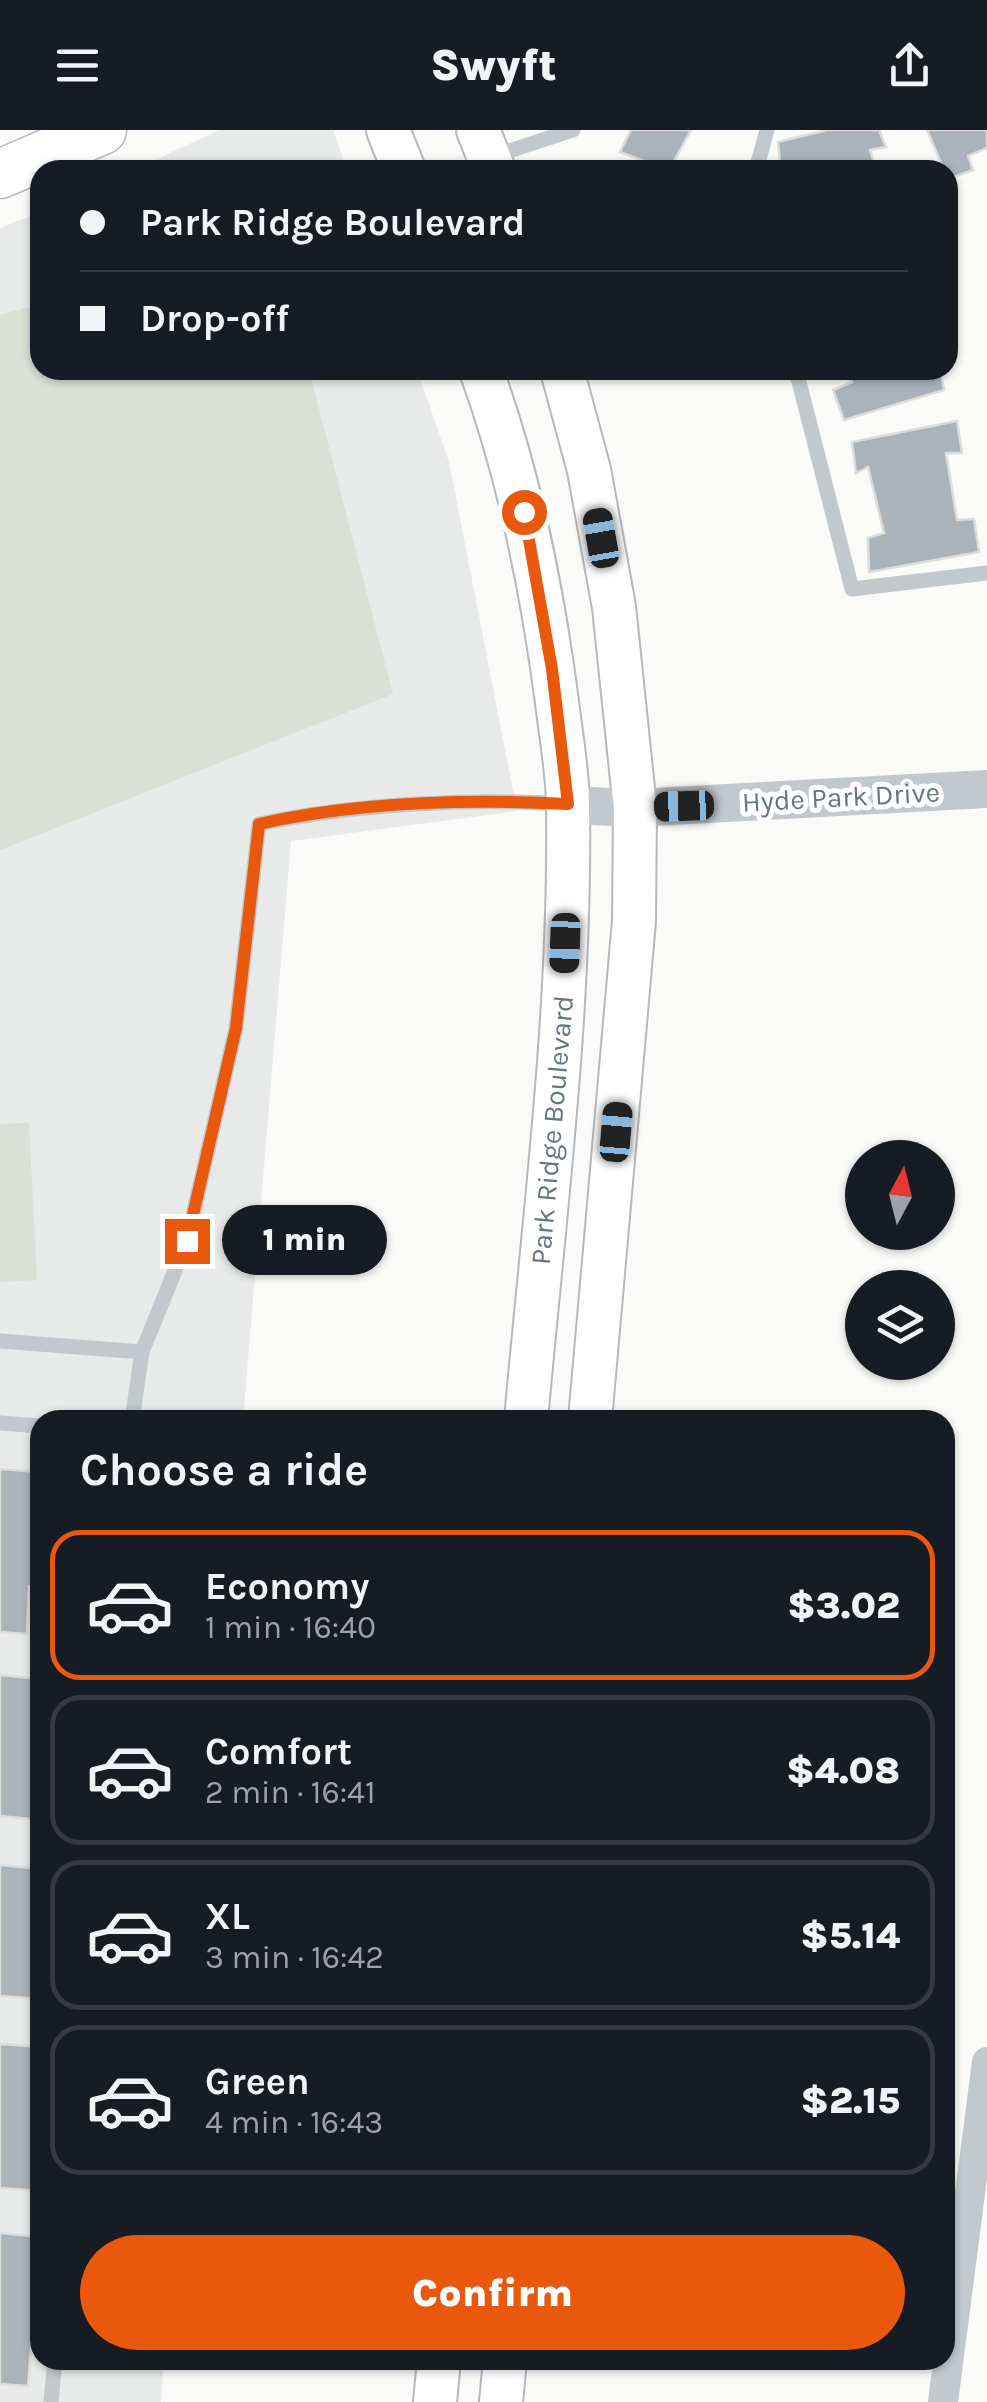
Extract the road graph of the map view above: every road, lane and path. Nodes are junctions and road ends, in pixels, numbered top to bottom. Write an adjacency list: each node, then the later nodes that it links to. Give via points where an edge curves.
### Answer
1 (102, 130): 6 (main road)
2 (388, 130): 7 (main road)
3 (573, 130): 5 (lane)
4 (767, 130): 8 (lane)
5 (487, 152)
6 (32, 160)
7 (400, 160)
8 (759, 160)
9 (30, 161): 10 (main road)
10 (0, 174)
11 (484, 380): 16 (main road, Park Ridge Boulevard, via 509,447 530,540)
12 (565, 380): 17 (main road, via 614,607)
13 (799, 380): 14 (lane, via 852,589)
14 (987, 573)
15 (987, 789): 17 (street, Hyde Park Drive)
16 (568, 804): 17 (street, Hyde Park Drive); 19 (lane, via 492,802 259,824 236,1028 187,1241); 21 (main road, Park Ridge Boulevard, via 564,978)
17 (635, 808): 22 (main road, via 634,920)
18 (0, 1341): 19 (lane)
19 (142, 1352): 20 (lane)
20 (133, 1410)
21 (527, 1410)
22 (591, 1410)
23 (0, 1423): 24 (lane)
24 (30, 1425)
25 (987, 2062): 26 (street)
26 (955, 2309)
27 (53, 2370): 31 (lane)
28 (438, 2370): 32 (main road)
29 (504, 2370): 33 (main road)
30 (947, 2370): 34 (street)
31 (51, 2402)
32 (435, 2402)
33 (502, 2402)
34 (943, 2402)

